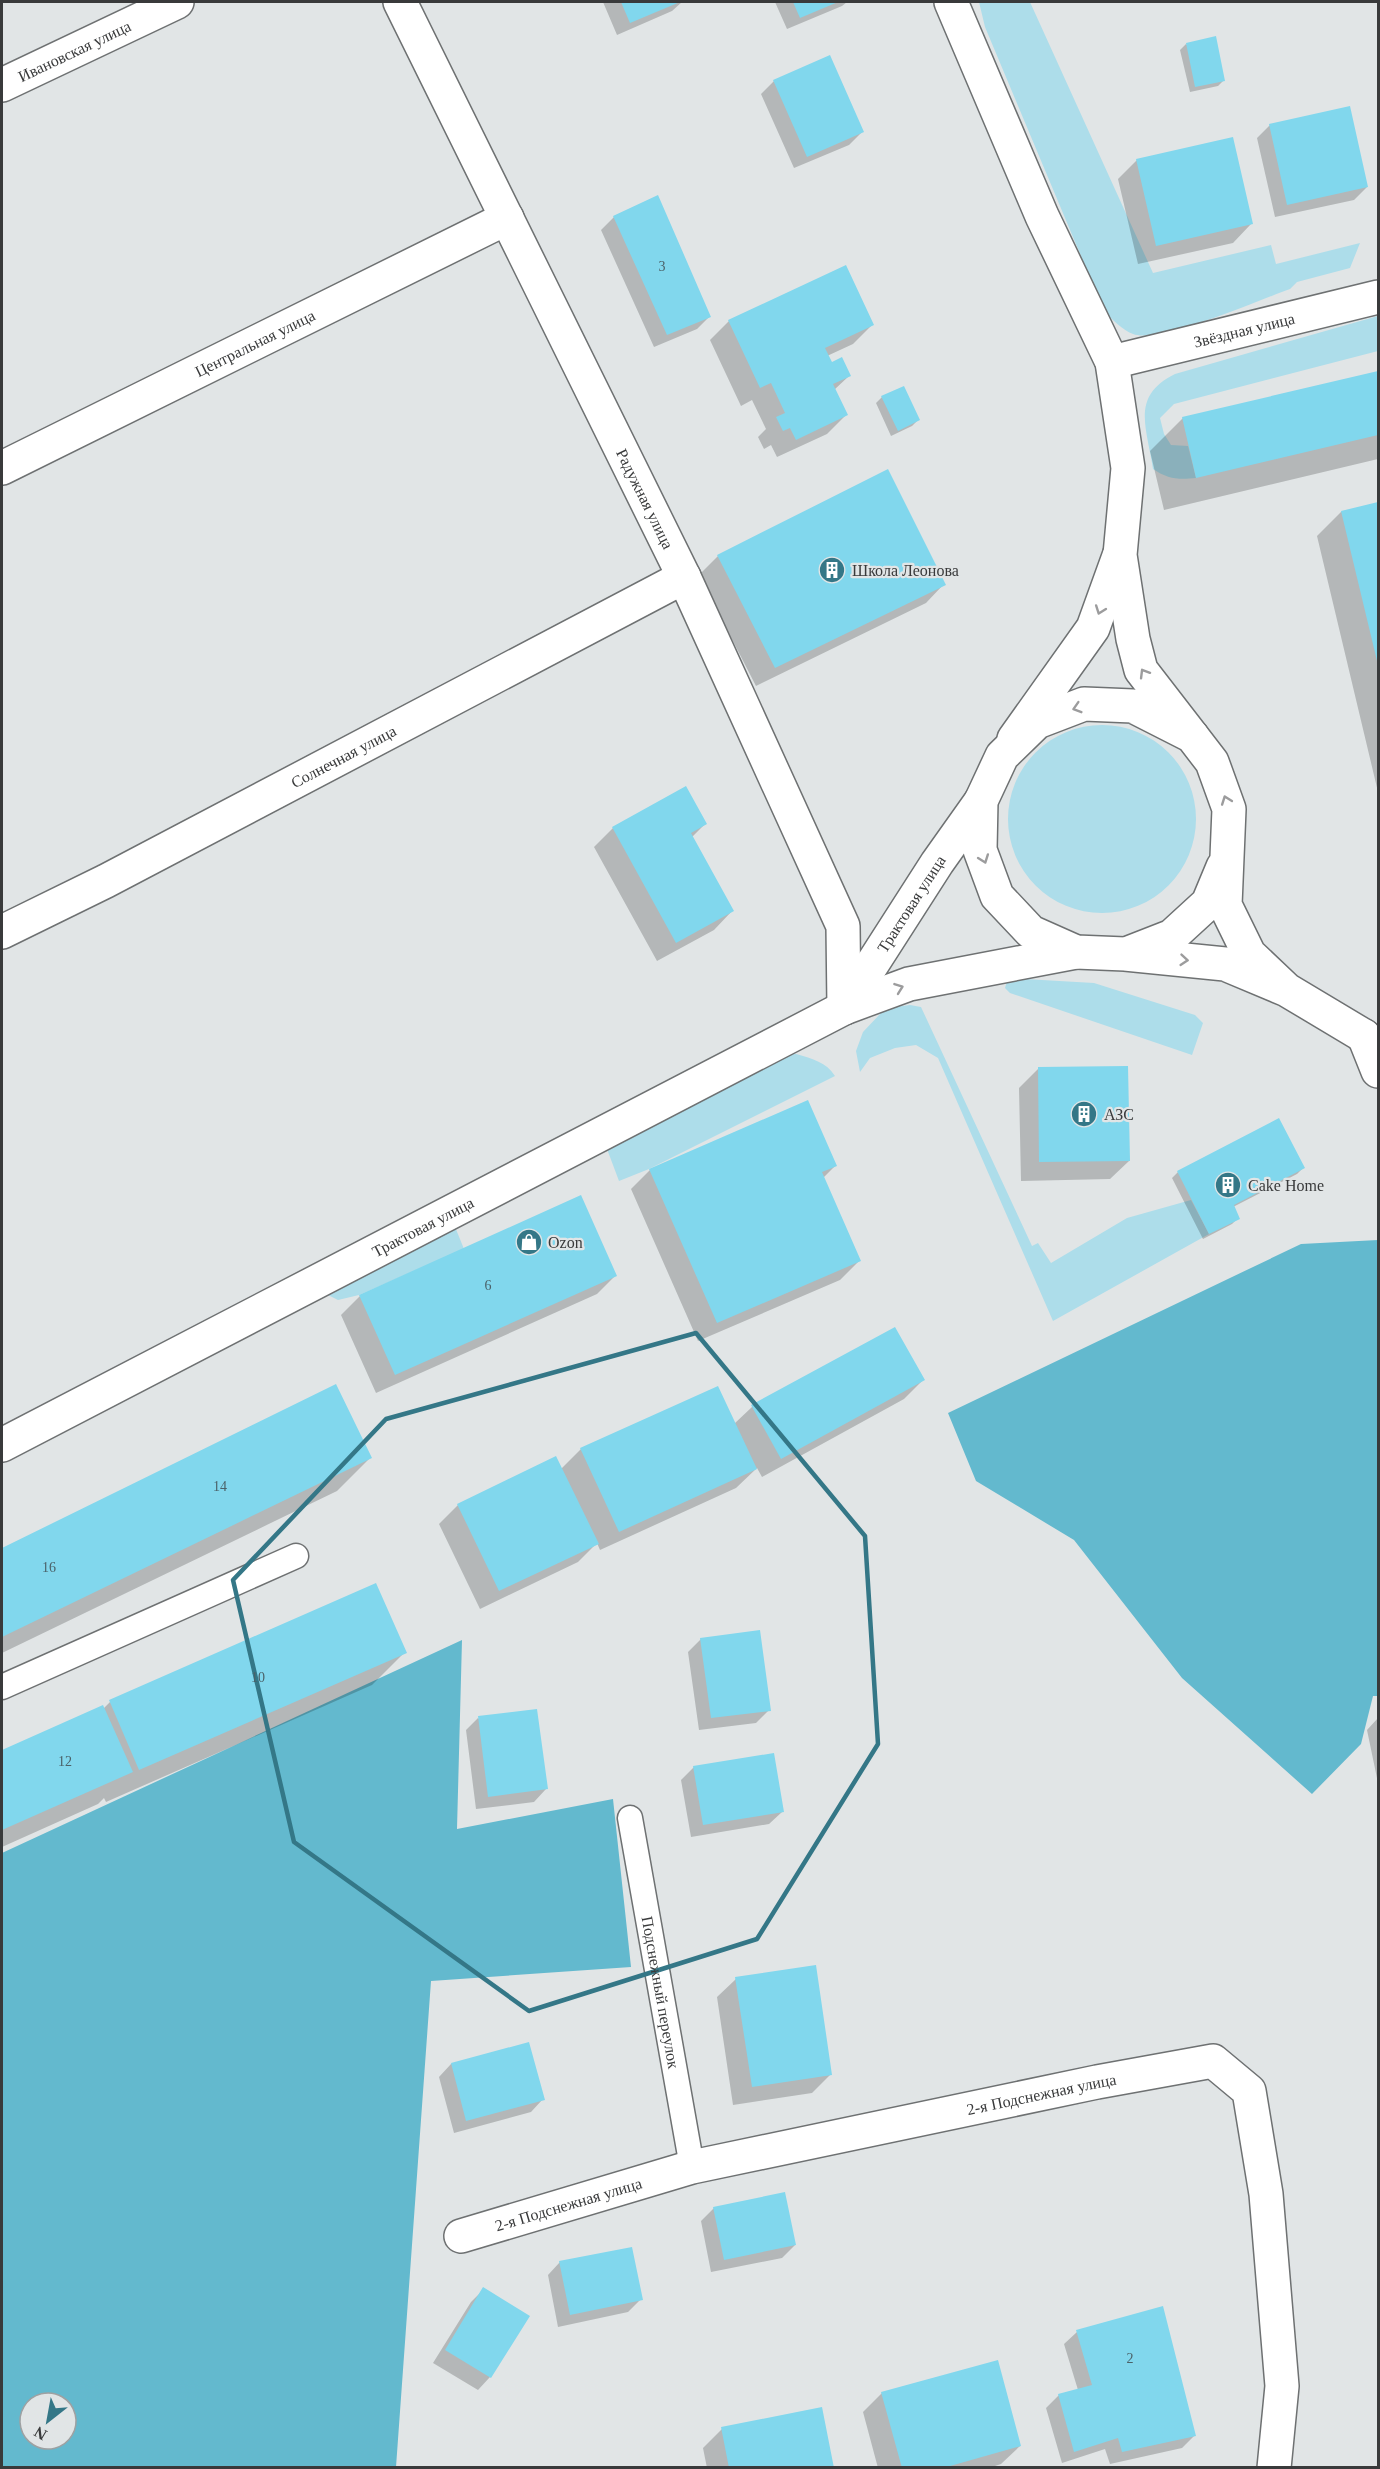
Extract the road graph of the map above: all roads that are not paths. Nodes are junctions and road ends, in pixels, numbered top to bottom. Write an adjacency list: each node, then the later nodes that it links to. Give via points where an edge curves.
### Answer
1 (177, 2): 4 (street, Ивановская улица)
2 (400, 2): 5 (street, Радужная улица)
3 (951, 2): 7 (street, via 1042,216)
4 (2, 85)
5 (507, 218): 8 (street, Центральная улица); 10 (street, Радужная улица)
6 (1378, 297): 7 (street, Звёздная улица)
7 (1112, 362): 9 (street, via 1128,468)
8 (2, 468)
9 (1120, 555): 11 (street, one-way to 9, via 1140,670); 12 (street, one-way to 12, via 1093,628)
10 (684, 577): 15 (street, Солнечная улица); 19 (street, Радужная улица, via 843,926)
11 (1192, 736): 12 (street, one-way to 12, via 1133,706 1084,705 1037,722); 14 (street, one-way to 11, via 1229,809 1212,762)
12 (1002, 756): 13 (street)
13 (981, 801): 16 (street, one-way to 16, via 980,850 997,896 1031,932); 19 (street, Трактовая улица)
14 (1228, 858): 17 (street, via 1208,903 1172,936); 18 (street, via 1225,905 1249,954)
15 (2, 932)
16 (1076, 952): 17 (street); 19 (street, Трактовая улица, one-way to 16, via 909,984)
17 (1125, 954): 18 (street, one-way to 18, via 1225,963)
18 (1287, 990): 20 (street)
19 (844, 1008): 22 (street, Трактовая улица)
20 (1371, 1034): 21 (street)
21 (1378, 1071)
22 (2, 1445)
23 (296, 1556): 24 (lane)
24 (2, 1688)
25 (630, 1818): 26 (lane, Подснежный переулок)
26 (692, 2167): 27 (street, 2-я Подснежная улица); 28 (street, 2-я Подснежная улица, via 1213,2061 1249,2091 1266,2194 1282,2386)
27 (461, 2236)
28 (1274, 2468)

